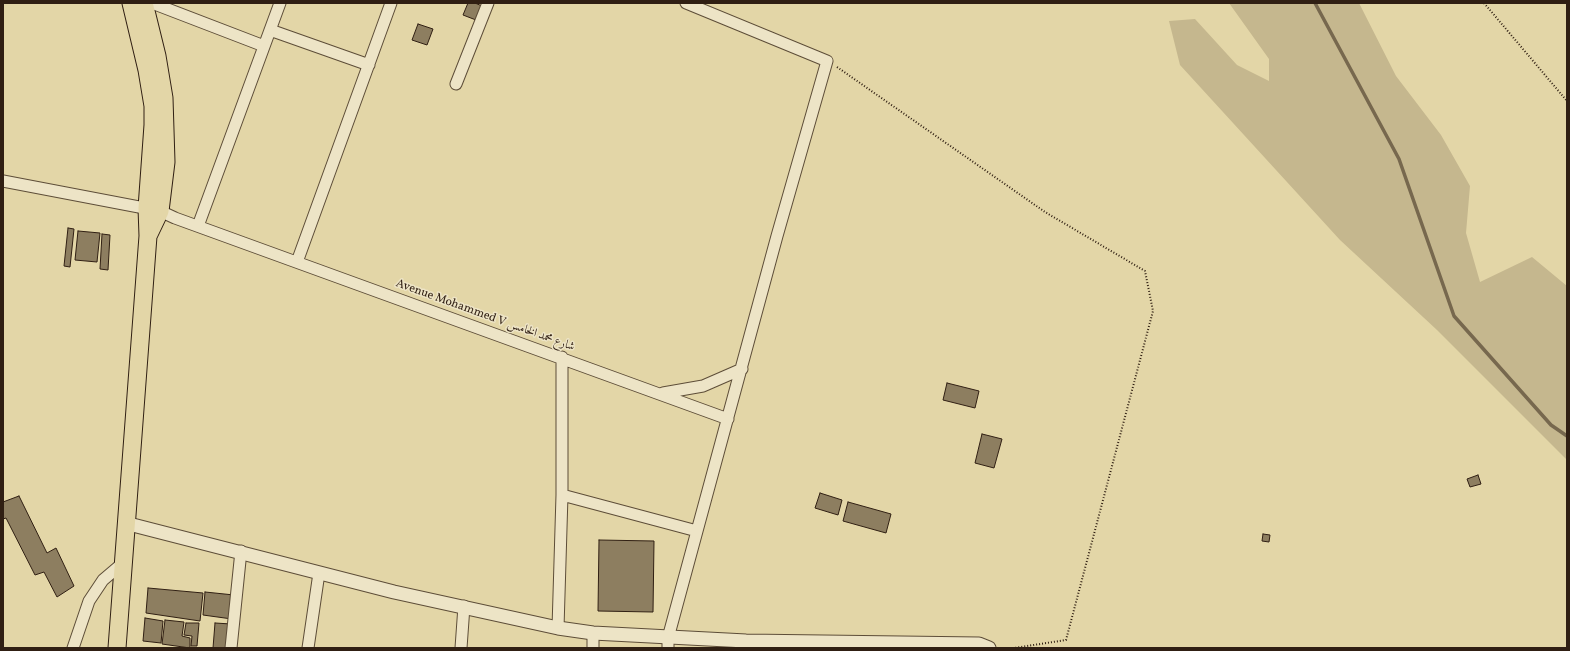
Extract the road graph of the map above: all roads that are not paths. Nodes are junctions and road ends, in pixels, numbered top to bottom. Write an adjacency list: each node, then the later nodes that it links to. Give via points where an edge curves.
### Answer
1 (131, 3): 12 (main road, via 142,43 153,106)
2 (152, 3): 8 (street); 12 (main road, via 164,98 166,162)
3 (280, 3): 7 (street)
4 (391, 3): 9 (street)
5 (488, 3): 10 (street)
6 (686, 3): 16 (street, via 827,61)
7 (270, 30): 8 (street); 9 (street)
8 (264, 46): 13 (street)
9 (369, 65): 14 (street)
10 (456, 84)
11 (3, 180): 12 (street, Avenue Mohammed V شارع محمد الخامس)
12 (154, 209): 13 (street, Avenue Mohammed V شارع محمد الخامس); 20 (main road, via 148,236)
13 (198, 226): 14 (street, Avenue Mohammed V شارع محمد الخامس)
14 (297, 262): 15 (street, Avenue Mohammed V شارع محمد الخامس)
15 (562, 357): 17 (street, Avenue Mohammed V شارع محمد الخامس); 19 (street)
16 (742, 369): 17 (street, via 703,386); 18 (street)
17 (661, 393): 18 (street, Avenue Mohammed V شارع محمد الخامس)
18 (728, 419): 21 (street)
19 (562, 495): 21 (street); 26 (street)
20 (125, 522): 22 (street); 23 (main road)
21 (697, 531): 28 (street)
22 (241, 551): 24 (street); 34 (street)
23 (123, 563): 32 (street, via 103,580 88,601); 33 (main road)
24 (319, 574): 25 (street); 35 (street)
25 (464, 606): 26 (street); 36 (street)
26 (558, 628): 27 (street)
27 (593, 633): 28 (street); 37 (street)
28 (668, 643): 29 (street)
29 (746, 644): 30 (street)
30 (834, 645): 31 (street)
31 (909, 645): 38 (street, via 979,644)
32 (73, 648)
33 (117, 648)
34 (231, 648)
35 (308, 648)
36 (461, 648)
37 (593, 648)
38 (989, 648)

